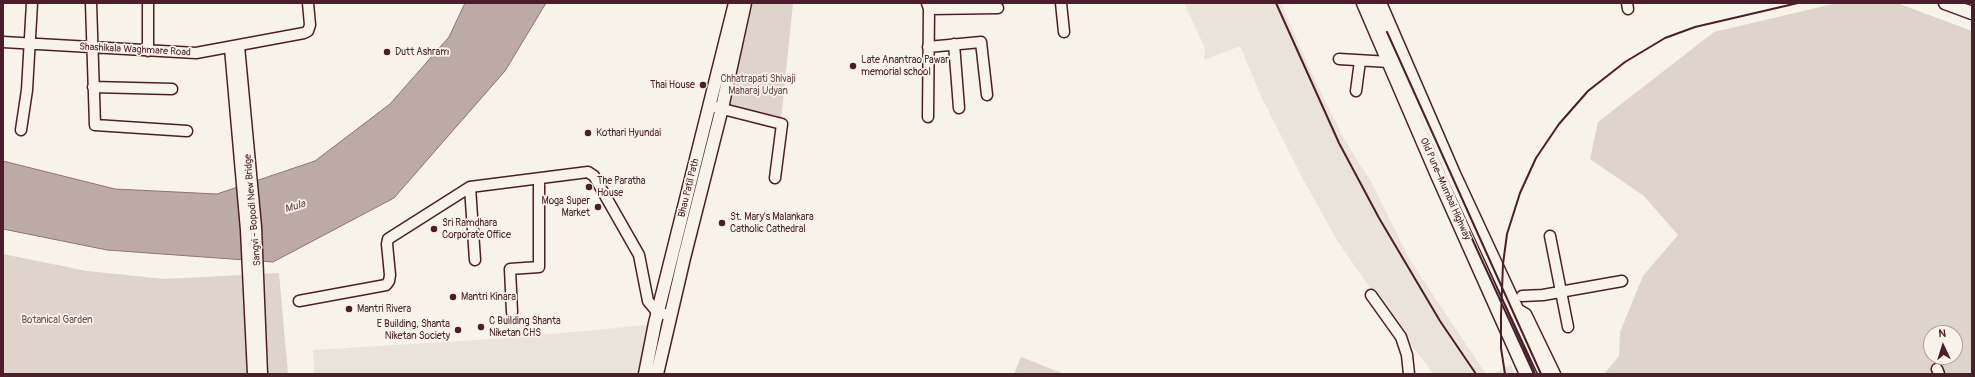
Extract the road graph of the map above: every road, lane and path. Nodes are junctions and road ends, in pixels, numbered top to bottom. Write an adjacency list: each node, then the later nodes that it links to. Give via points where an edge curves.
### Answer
1 (32, 3): 16 (street)
2 (91, 3): 20 (street)
3 (148, 3): 21 (street)
4 (308, 3): 18 (street, Shashikala Waghmare Road, via 308,31)
5 (735, 3): 30 (main road, Bhau Patil Path)
6 (745, 3): 30 (main road, Bhau Patil Path)
7 (1061, 3): 14 (street)
8 (1364, 3): 25 (highway, Old Pune–Mumbai Highway)
9 (1379, 3): 40 (highway, Old Pune–Mumbai Highway, via 1453,174)
10 (1945, 3): 13 (main road)
11 (928, 6): 12 (street); 19 (street)
12 (998, 8)
13 (1972, 13)
14 (1064, 32)
15 (3, 42): 16 (street, Shashikala Waghmare Road)
16 (30, 44): 20 (street, Shashikala Waghmare Road); 33 (street)
17 (954, 44): 19 (street); 29 (street, via 981,42); 31 (street)
18 (234, 47): 21 (street, Shashikala Waghmare Road, via 196,53); 22 (street, Sangvi - Bopodi New Bridge)
19 (928, 47): 32 (street)
20 (92, 48): 21 (street, Shashikala Waghmare Road); 26 (street)
21 (148, 51)
22 (235, 58): 50 (street, Sangvi - Bopodi New Bridge); 51 (street, Sangvi - Bopodi New Bridge, via 256,227)
23 (1339, 59): 24 (street)
24 (1360, 61): 25 (street); 28 (street)
25 (1390, 62): 42 (highway, Old Pune–Mumbai Highway)
26 (93, 87): 27 (street); 34 (street, via 95,125)
27 (172, 89)
28 (1356, 91)
29 (987, 95)
30 (716, 107): 35 (street, via 782,124); 48 (main road, Bhau Patil Path)
31 (959, 108)
32 (928, 117)
33 (21, 130)
34 (187, 131)
35 (775, 178)
36 (539, 179): 37 (street); 47 (street, via 539,267 510,270); 48 (street, via 588,172 594,176 639,256 648,301)
37 (470, 187): 39 (street); 45 (street, via 388,239 390,275 386,285)
38 (1550, 236): 43 (street)
39 (475, 260)
40 (1502, 279): 42 (highway); 46 (highway, Old Pune–Mumbai Highway)
41 (1622, 281): 43 (street)
42 (1488, 285): 55 (highway, Old Pune–Mumbai Highway)
43 (1562, 292): 46 (street); 49 (street)
44 (1370, 295): 54 (street, via 1401,337 1407,355)
45 (299, 301)
46 (1519, 302): 56 (highway, Old Pune–Mumbai Highway); 57 (street)
47 (512, 312)
48 (664, 314): 52 (main road, Bhau Patil Path); 53 (main road, Bhau Patil Path)
49 (1568, 327)
50 (253, 374)
51 (262, 374)
52 (644, 374)
53 (657, 374)
54 (1409, 374)
55 (1527, 374)
56 (1546, 374)
57 (1554, 374)

